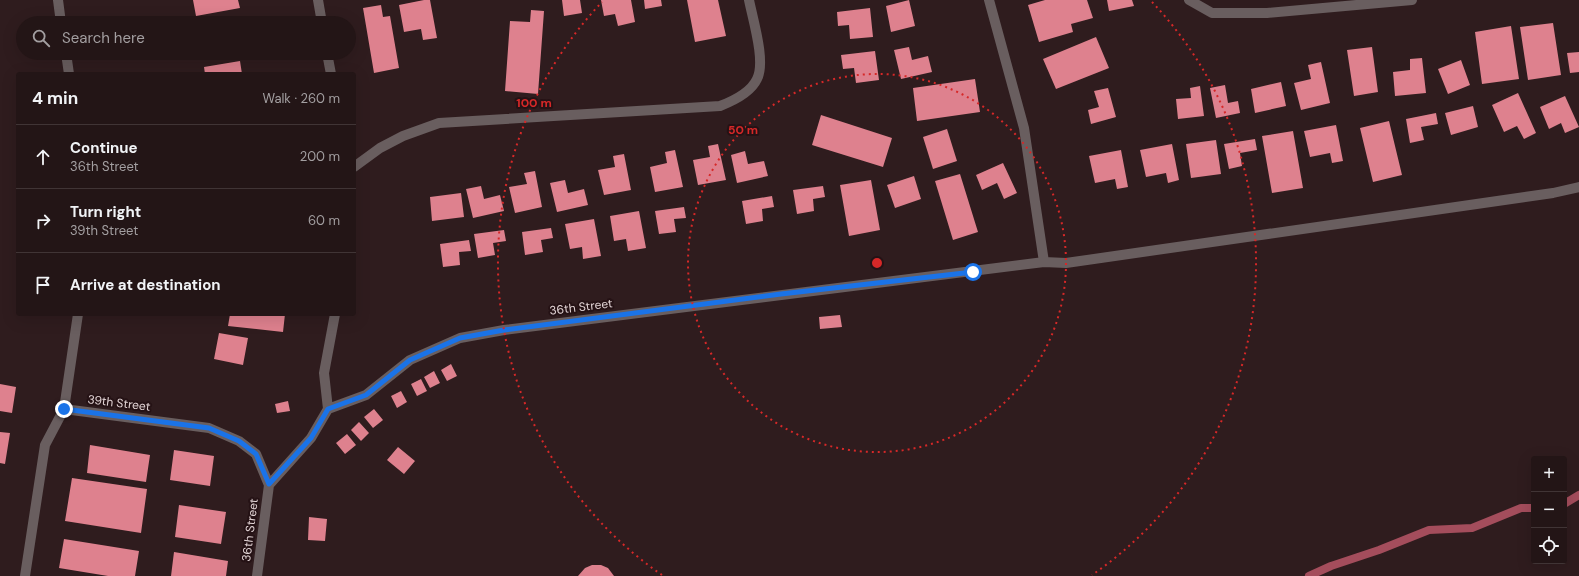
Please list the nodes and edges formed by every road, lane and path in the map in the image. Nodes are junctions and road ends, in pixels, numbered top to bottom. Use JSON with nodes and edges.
{"nodes":[{"id":1,"x":58,"y":0,"type":"edge"},
{"id":2,"x":318,"y":0,"type":"edge"},
{"id":3,"x":750,"y":0,"type":"edge"},
{"id":4,"x":989,"y":0,"type":"edge"},
{"id":5,"x":1189,"y":0,"type":"edge"},
{"id":6,"x":1412,"y":0,"type":"edge"},
{"id":7,"x":60,"y":16,"type":"edge"},
{"id":8,"x":321,"y":16,"type":"edge"},
{"id":9,"x":67,"y":60,"type":"edge"},
{"id":10,"x":328,"y":60,"type":"edge"},
{"id":11,"x":69,"y":72,"type":"edge"},
{"id":12,"x":331,"y":72,"type":"edge"},
{"id":13,"x":356,"y":166,"type":"edge"},
{"id":14,"x":1579,"y":187,"type":"edge"},
{"id":15,"x":1044,"y":262,"type":"junction"},
{"id":16,"x":78,"y":316,"type":"edge"},
{"id":17,"x":335,"y":316,"type":"edge"},
{"id":18,"x":64,"y":409,"type":"junction"},
{"id":19,"x":328,"y":409,"type":"junction"},
{"id":20,"x":269,"y":484,"type":"junction"},
{"id":21,"x":25,"y":576,"type":"edge"},
{"id":22,"x":257,"y":576,"type":"edge"}],
"edges":[{"from":1,"to":7,"type":"street"},
{"from":2,"to":8,"type":"street"},
{"from":3,"to":13,"type":"street"},
{"from":4,"to":15,"type":"street"},
{"from":5,"to":6,"type":"street"},
{"from":9,"to":11,"type":"street"},
{"from":10,"to":12,"type":"street"},
{"from":14,"to":15,"type":"street","name":"36th Street"},
{"from":15,"to":19,"type":"street","name":"36th Street"},
{"from":16,"to":18,"type":"street"},
{"from":17,"to":19,"type":"street"},
{"from":18,"to":20,"type":"street","name":"39th Street"},
{"from":18,"to":21,"type":"street"},
{"from":19,"to":20,"type":"street","name":"36th Street"},
{"from":20,"to":22,"type":"street","name":"36th Street"}]}
